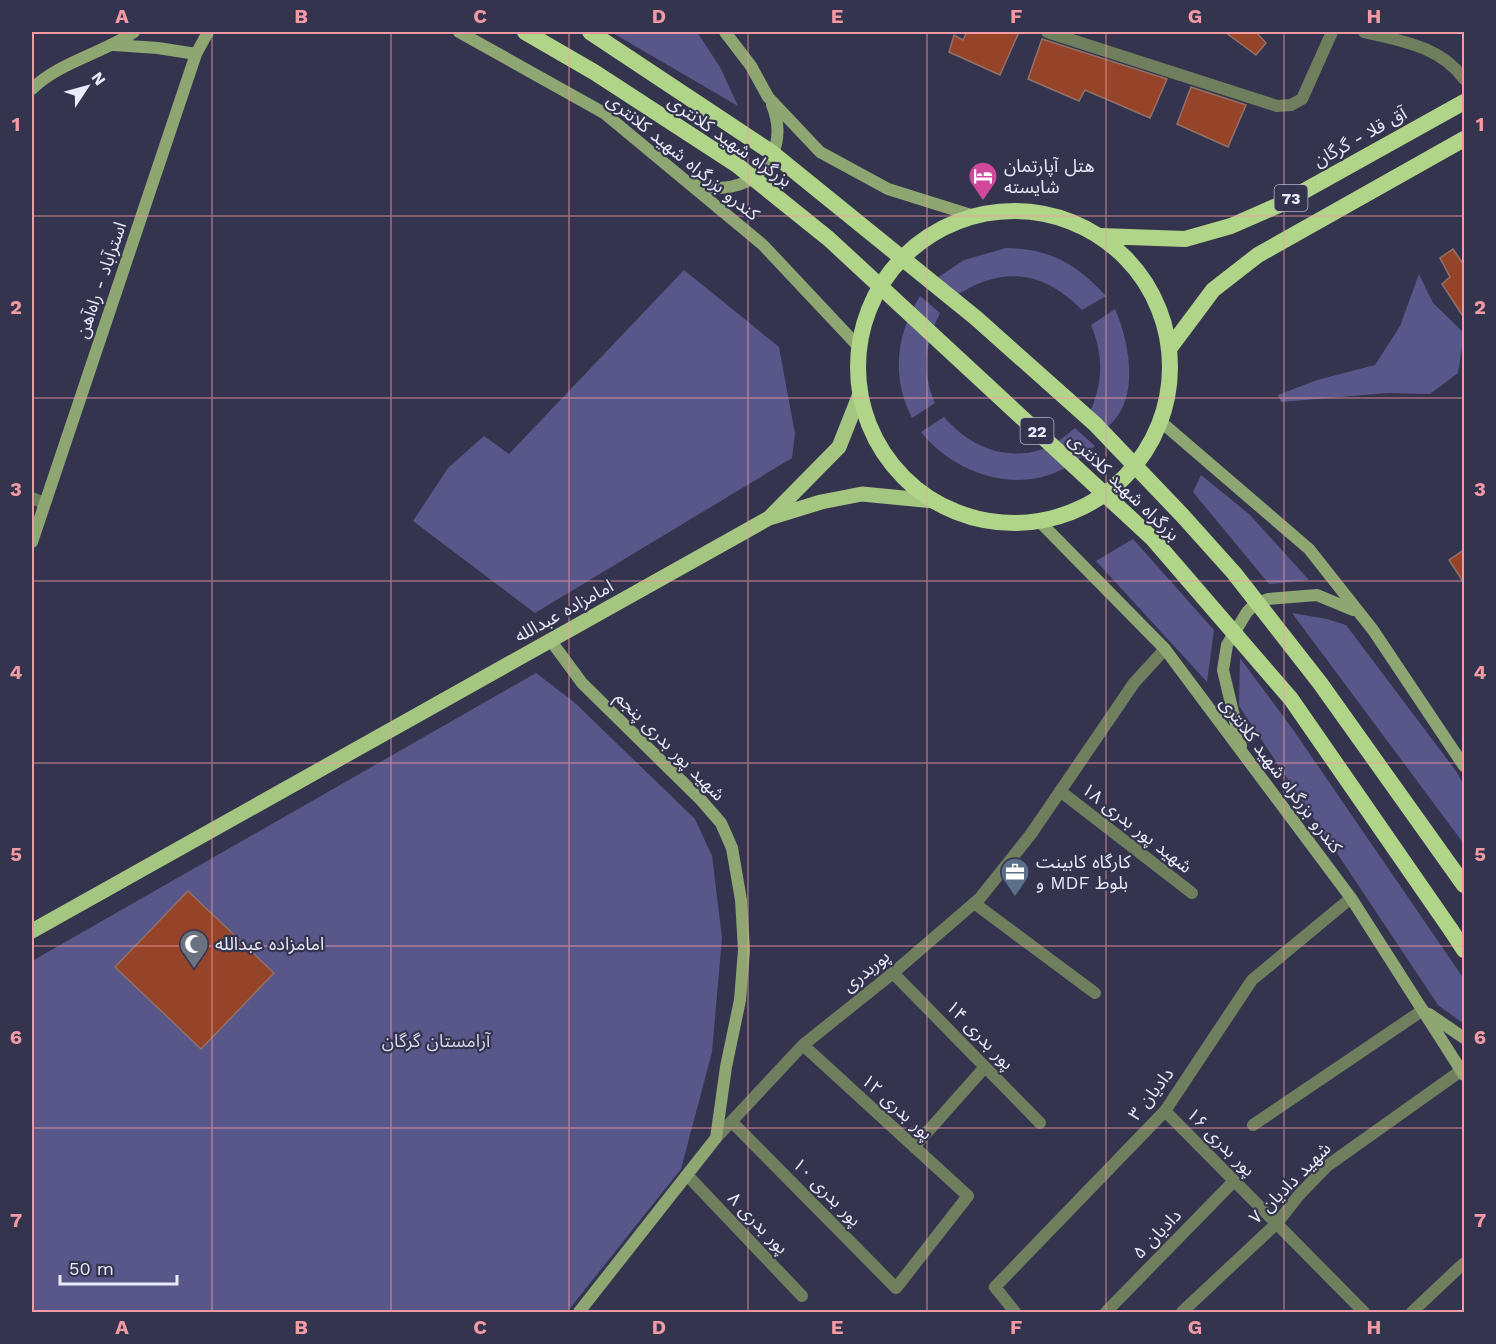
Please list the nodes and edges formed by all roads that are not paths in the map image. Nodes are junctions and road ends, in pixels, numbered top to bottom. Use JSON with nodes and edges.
{"nodes":[{"id":1,"x":134,"y":32,"type":"edge"},
{"id":2,"x":208,"y":32,"type":"edge"},
{"id":3,"x":459,"y":32,"type":"edge"},
{"id":4,"x":525,"y":32,"type":"edge"},
{"id":5,"x":590,"y":32,"type":"edge"},
{"id":6,"x":725,"y":32,"type":"edge"},
{"id":7,"x":1047,"y":32,"type":"edge"},
{"id":8,"x":1332,"y":32,"type":"edge"},
{"id":9,"x":1364,"y":32,"type":"edge"},
{"id":10,"x":114,"y":45,"type":"junction"},
{"id":11,"x":196,"y":54,"type":"junction"},
{"id":12,"x":1464,"y":79,"type":"edge"},
{"id":13,"x":32,"y":89,"type":"edge"},
{"id":14,"x":768,"y":97,"type":"junction"},
{"id":15,"x":1464,"y":102,"type":"edge"},
{"id":16,"x":1464,"y":139,"type":"edge"},
{"id":17,"x":687,"y":180,"type":"junction"},
{"id":18,"x":971,"y":215,"type":"junction"},
{"id":19,"x":1101,"y":236,"type":"junction"},
{"id":20,"x":857,"y":345,"type":"junction"},
{"id":21,"x":1169,"y":349,"type":"junction"},
{"id":22,"x":860,"y":394,"type":"junction"},
{"id":23,"x":1160,"y":421,"type":"junction"},
{"id":24,"x":32,"y":498,"type":"edge"},
{"id":25,"x":934,"y":501,"type":"junction"},
{"id":26,"x":44,"y":502,"type":"junction"},
{"id":27,"x":769,"y":518,"type":"junction"},
{"id":28,"x":1039,"y":521,"type":"junction"},
{"id":29,"x":32,"y":542,"type":"edge"},
{"id":30,"x":1357,"y":611,"type":"junction"},
{"id":31,"x":551,"y":641,"type":"junction"},
{"id":32,"x":1165,"y":649,"type":"junction"},
{"id":33,"x":1243,"y":754,"type":"junction"},
{"id":34,"x":1464,"y":766,"type":"edge"},
{"id":35,"x":1060,"y":791,"type":"junction"},
{"id":36,"x":1464,"y":885,"type":"edge"},
{"id":37,"x":1192,"y":893,"type":"dead end"},
{"id":38,"x":1351,"y":898,"type":"junction"},
{"id":39,"x":974,"y":903,"type":"junction"},
{"id":40,"x":32,"y":931,"type":"edge"},
{"id":41,"x":1464,"y":950,"type":"edge"},
{"id":42,"x":893,"y":973,"type":"junction"},
{"id":43,"x":1095,"y":993,"type":"dead end"},
{"id":44,"x":1423,"y":1010,"type":"junction"},
{"id":45,"x":1464,"y":1038,"type":"edge"},
{"id":46,"x":803,"y":1045,"type":"junction"},
{"id":47,"x":986,"y":1067,"type":"junction"},
{"id":48,"x":1463,"y":1072,"type":"edge"},
{"id":49,"x":1165,"y":1111,"type":"junction"},
{"id":50,"x":732,"y":1122,"type":"junction"},
{"id":51,"x":1040,"y":1123,"type":"dead end"},
{"id":52,"x":1253,"y":1125,"type":"dead end"},
{"id":53,"x":716,"y":1138,"type":"junction"},
{"id":54,"x":914,"y":1147,"type":"junction"},
{"id":55,"x":687,"y":1175,"type":"junction"},
{"id":56,"x":1234,"y":1181,"type":"junction"},
{"id":57,"x":968,"y":1196,"type":"joint"},
{"id":58,"x":1277,"y":1223,"type":"junction"},
{"id":59,"x":1464,"y":1263,"type":"edge"},
{"id":60,"x":802,"y":1296,"type":"dead end"},
{"id":61,"x":1188,"y":1310,"type":"edge"},
{"id":62,"x":579,"y":1312,"type":"edge"},
{"id":63,"x":1014,"y":1312,"type":"edge"},
{"id":64,"x":1106,"y":1312,"type":"edge"},
{"id":65,"x":1364,"y":1312,"type":"edge"},
{"id":66,"x":1412,"y":1312,"type":"edge"}],
"edges":[{"from":1,"to":10,"type":"main road"},
{"from":2,"to":11,"type":"main road","name":"استرآباد - راه‌آهن"},
{"from":3,"to":17,"type":"main road","name":"کندرو بزرگراه شهید کلانتری"},
{"from":4,"to":41,"type":"highway","name":"بزرگراه شهید کلانتری","number":"22","bridge":true},
{"from":5,"to":36,"type":"highway","name":"بزرگراه شهید کلانتری","number":"22","bridge":true},
{"from":6,"to":14,"type":"main road"},
{"from":7,"to":8,"type":"street"},
{"from":9,"to":12,"type":"street"},
{"from":10,"to":11,"type":"main road"},
{"from":10,"to":13,"type":"main road"},
{"from":11,"to":26,"type":"main road","name":"استرآباد - راه‌آهن"},
{"from":14,"to":17,"type":"main road"},
{"from":14,"to":18,"type":"main road"},
{"from":15,"to":19,"type":"highway","name":"آق قلا - گرگان","number":"73"},
{"from":16,"to":21,"type":"highway","number":"73"},
{"from":17,"to":20,"type":"main road","name":"کندرو بزرگراه شهید کلانتری"},
{"from":18,"to":19,"type":"highway"},
{"from":18,"to":20,"type":"highway"},
{"from":19,"to":21,"type":"highway"},
{"from":20,"to":22,"type":"highway"},
{"from":21,"to":23,"type":"highway"},
{"from":22,"to":25,"type":"highway"},
{"from":22,"to":27,"type":"main road","name":"امامزاده عبدالله"},
{"from":23,"to":28,"type":"highway"},
{"from":23,"to":30,"type":"main road"},
{"from":24,"to":26,"type":"street"},
{"from":25,"to":27,"type":"main road","name":"امامزاده عبدالله"},
{"from":25,"to":28,"type":"highway"},
{"from":26,"to":29,"type":"main road","name":"استرآباد - راه‌آهن"},
{"from":27,"to":31,"type":"main road","name":"امامزاده عبدالله"},
{"from":28,"to":32,"type":"main road","name":"کندرو بزرگراه شهید کلانتری"},
{"from":30,"to":33,"type":"main road"},
{"from":30,"to":34,"type":"main road"},
{"from":31,"to":40,"type":"main road","name":"امامزاده عبدالله"},
{"from":31,"to":53,"type":"main road","name":"شهید پور بدری پنجم"},
{"from":32,"to":33,"type":"main road","name":"کندرو بزرگراه شهید کلانتری"},
{"from":32,"to":35,"type":"street","name":"پوربدری"},
{"from":33,"to":38,"type":"main road","name":"کندرو بزرگراه شهید کلانتری"},
{"from":35,"to":37,"type":"street","name":"شهید پور بدری ۱۸"},
{"from":35,"to":39,"type":"street","name":"پوربدری"},
{"from":38,"to":44,"type":"main road","name":"کندرو بزرگراه شهید کلانتری"},
{"from":38,"to":49,"type":"street","name":"دادیان ۳"},
{"from":39,"to":42,"type":"street","name":"پوربدری"},
{"from":39,"to":43,"type":"street"},
{"from":42,"to":46,"type":"street","name":"پوربدری"},
{"from":42,"to":47,"type":"street","name":"پور بدری ۱۴"},
{"from":44,"to":45,"type":"main road"},
{"from":44,"to":48,"type":"main road","name":"کندرو بزرگراه شهید کلانتری"},
{"from":44,"to":52,"type":"street"},
{"from":46,"to":50,"type":"street","name":"پوربدری"},
{"from":46,"to":54,"type":"street","name":"پور بدری ۱۲"},
{"from":47,"to":51,"type":"street","name":"پور بدری ۱۴"},
{"from":47,"to":54,"type":"street"},
{"from":48,"to":58,"type":"street","name":"شهید دادیان ۷"},
{"from":49,"to":56,"type":"street","name":"پور بدری ۱۶"},
{"from":49,"to":63,"type":"street","name":"دادیان ۳"},
{"from":50,"to":53,"type":"street","name":"پوربدری"},
{"from":50,"to":57,"type":"street","name":"پور بدری ۱۰"},
{"from":53,"to":55,"type":"main road","name":"پوربدری"},
{"from":54,"to":57,"type":"street","name":"پور بدری ۱۲"},
{"from":55,"to":60,"type":"street","name":"پور بدری ۸"},
{"from":55,"to":62,"type":"main road","name":"پوربدری"},
{"from":56,"to":58,"type":"street","name":"پور بدری ۱۶"},
{"from":56,"to":64,"type":"street","name":"دادیان ۵"},
{"from":58,"to":61,"type":"street","name":"شهید دادیان ۷"},
{"from":58,"to":65,"type":"street","name":"پور بدری ۱۶"},
{"from":59,"to":66,"type":"street"}]}
